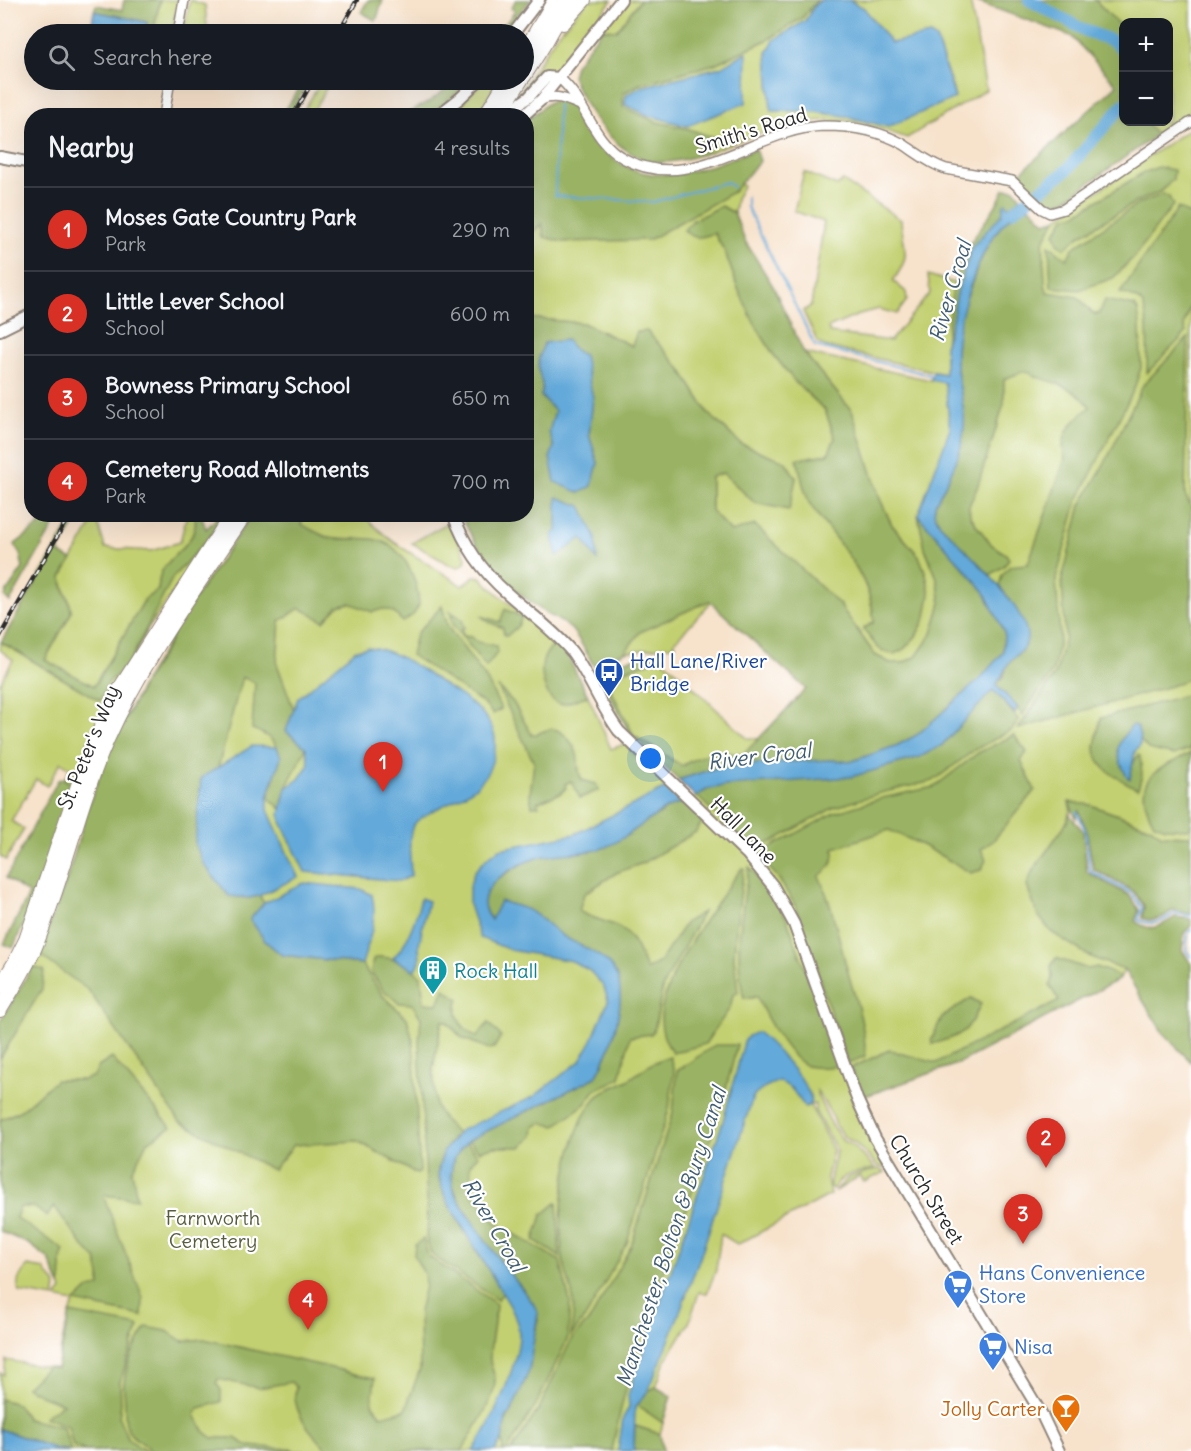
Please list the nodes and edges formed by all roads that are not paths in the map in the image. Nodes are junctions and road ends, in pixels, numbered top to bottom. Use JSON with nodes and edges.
{"nodes":[{"id":1,"x":184,"y":0,"type":"edge"},
{"id":2,"x":539,"y":0,"type":"edge"},
{"id":3,"x":555,"y":0,"type":"edge"},
{"id":4,"x":569,"y":0,"type":"edge"},
{"id":5,"x":584,"y":0,"type":"edge"},
{"id":6,"x":621,"y":0,"type":"edge"},
{"id":7,"x":180,"y":24,"type":"edge"},
{"id":8,"x":521,"y":24,"type":"edge"},
{"id":9,"x":534,"y":35,"type":"edge"},
{"id":10,"x":546,"y":41,"type":"junction"},
{"id":11,"x":534,"y":60,"type":"edge"},
{"id":12,"x":568,"y":66,"type":"junction"},
{"id":13,"x":559,"y":78,"type":"junction"},
{"id":14,"x":570,"y":87,"type":"junction"},
{"id":15,"x":168,"y":90,"type":"edge"},
{"id":16,"x":468,"y":90,"type":"edge"},
{"id":17,"x":503,"y":90,"type":"edge"},
{"id":18,"x":514,"y":90,"type":"edge"},
{"id":19,"x":541,"y":100,"type":"junction"},
{"id":20,"x":580,"y":105,"type":"junction"},
{"id":21,"x":165,"y":108,"type":"edge"},
{"id":22,"x":447,"y":108,"type":"edge"},
{"id":23,"x":496,"y":108,"type":"edge"},
{"id":24,"x":499,"y":108,"type":"edge"},
{"id":25,"x":505,"y":108,"type":"edge"},
{"id":26,"x":532,"y":108,"type":"edge"},
{"id":27,"x":1191,"y":122,"type":"edge"},
{"id":28,"x":0,"y":157,"type":"edge"},
{"id":29,"x":24,"y":162,"type":"edge"},
{"id":30,"x":24,"y":318,"type":"edge"},
{"id":31,"x":0,"y":330,"type":"edge"},
{"id":32,"x":227,"y":522,"type":"edge"},
{"id":33,"x":240,"y":522,"type":"edge"},
{"id":34,"x":457,"y":522,"type":"edge"},
{"id":35,"x":31,"y":942,"type":"junction"},
{"id":36,"x":19,"y":967,"type":"junction"},
{"id":37,"x":0,"y":987,"type":"edge"},
{"id":38,"x":0,"y":1010,"type":"edge"},
{"id":39,"x":857,"y":1099,"type":"joint"},
{"id":40,"x":1059,"y":1451,"type":"edge"}],
"edges":[{"from":1,"to":7,"type":"street"},
{"from":2,"to":8,"type":"main road"},
{"from":3,"to":9,"type":"highway"},
{"from":4,"to":10,"type":"highway"},
{"from":5,"to":10,"type":"highway"},
{"from":6,"to":12,"type":"main road"},
{"from":10,"to":11,"type":"highway"},
{"from":12,"to":13,"type":"main road"},
{"from":12,"to":14,"type":"street","name":"Smith's Road"},
{"from":13,"to":14,"type":"street","name":"Smith's Road"},
{"from":13,"to":19,"type":"main road"},
{"from":13,"to":25,"type":"main road"},
{"from":14,"to":20,"type":"street","name":"Smith's Road"},
{"from":15,"to":21,"type":"street"},
{"from":16,"to":22,"type":"main road"},
{"from":17,"to":23,"type":"highway"},
{"from":18,"to":24,"type":"highway"},
{"from":19,"to":20,"type":"street"},
{"from":19,"to":26,"type":"main road"},
{"from":20,"to":27,"type":"street","name":"Smith's Road"},
{"from":28,"to":29,"type":"main road"},
{"from":30,"to":31,"type":"main road"},
{"from":32,"to":35,"type":"highway","name":"St. Peter's Way"},
{"from":33,"to":35,"type":"highway","name":"St. Peter's Way"},
{"from":34,"to":39,"type":"main road","name":"Hall Lane"},
{"from":35,"to":36,"type":"highway","name":"St. Peter's Way"},
{"from":36,"to":37,"type":"highway","name":"St. Peter's Way"},
{"from":36,"to":38,"type":"highway","name":"St. Peter's Way"},
{"from":39,"to":40,"type":"main road","name":"Church Street"}]}
